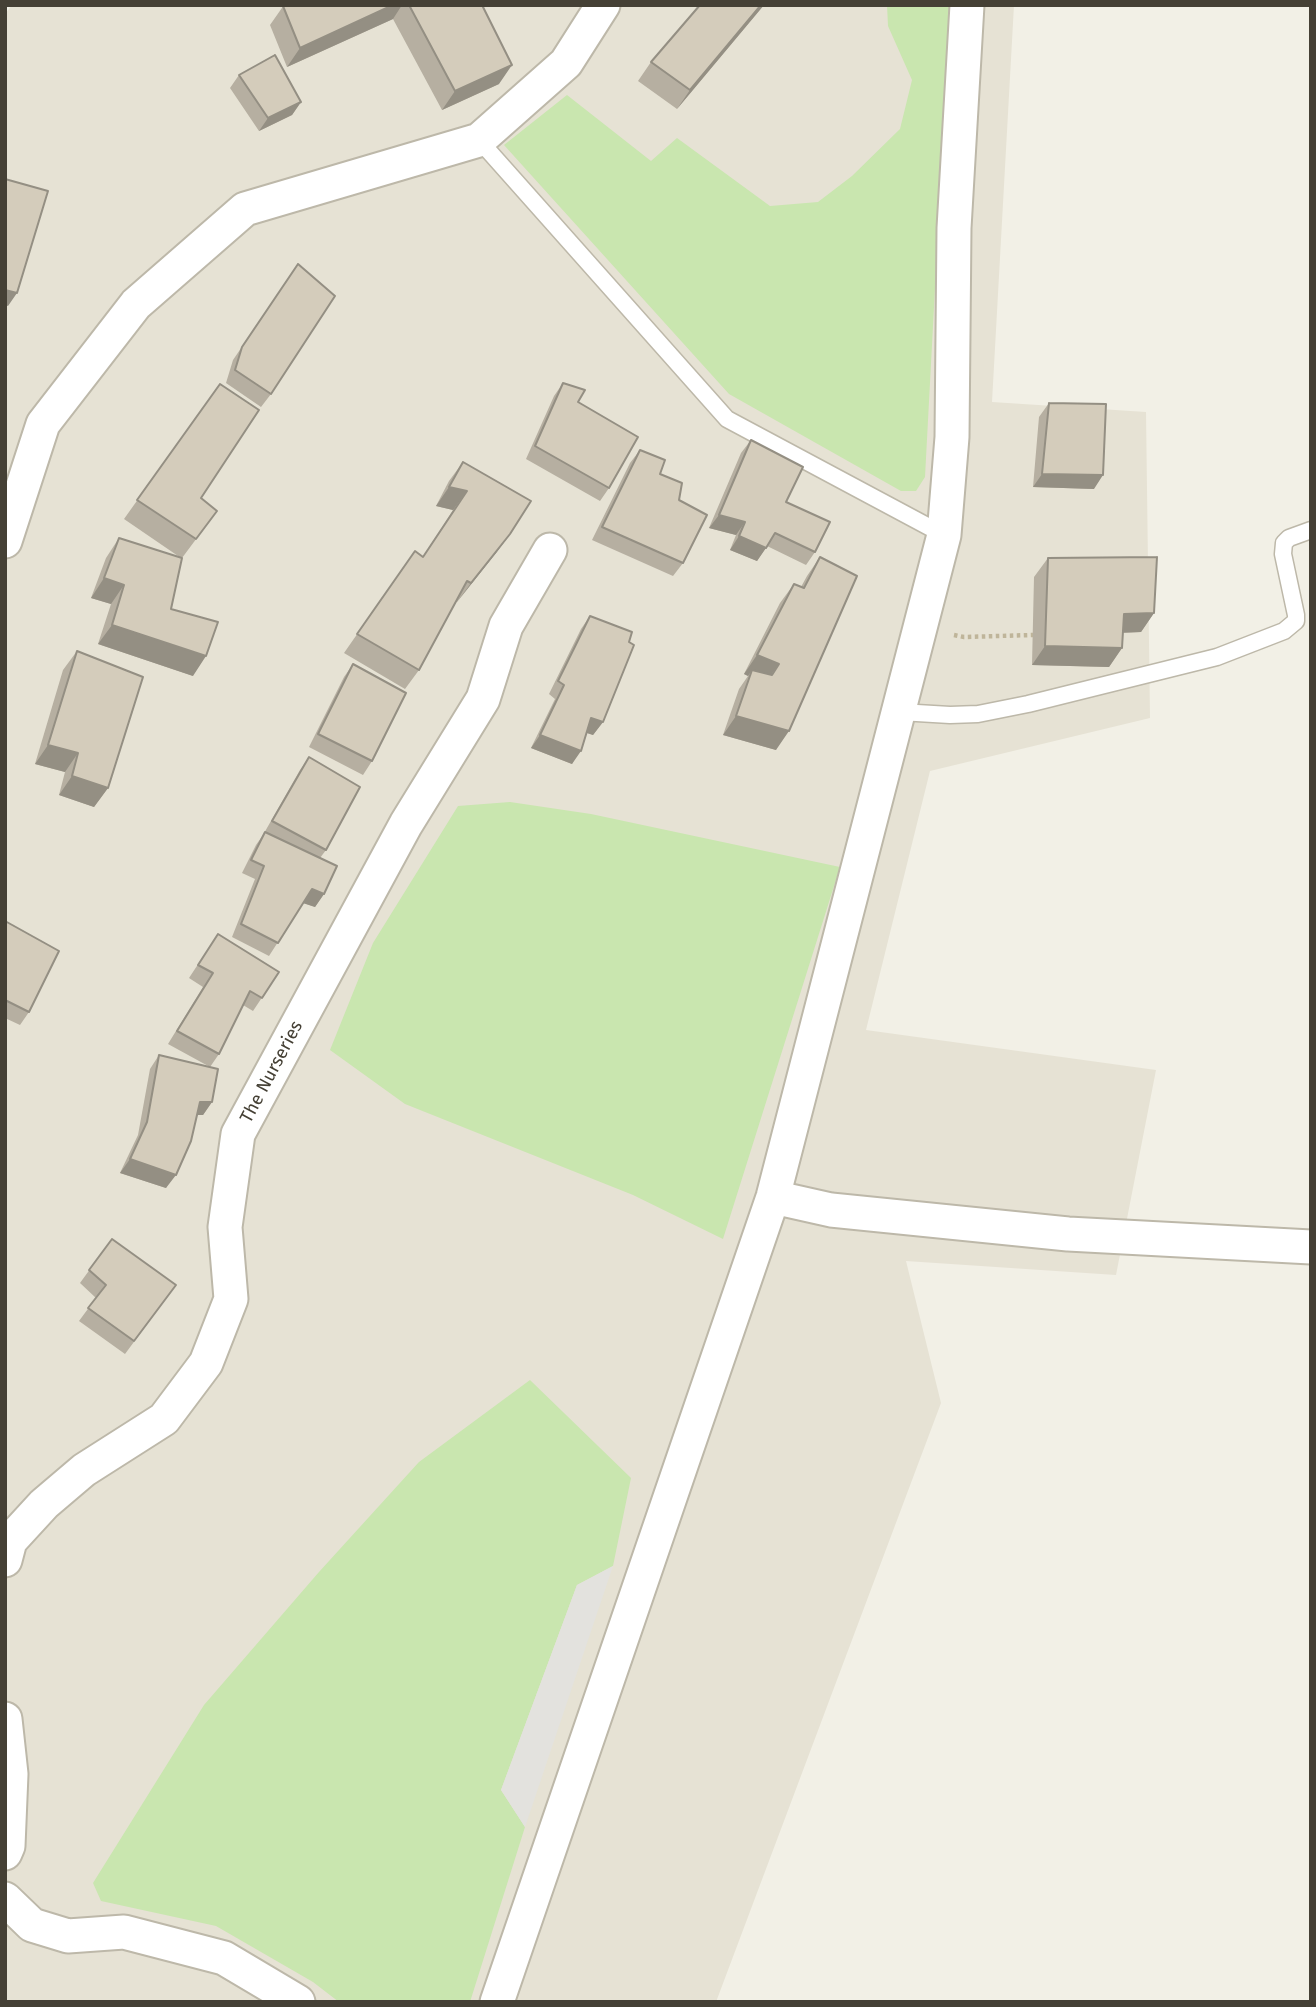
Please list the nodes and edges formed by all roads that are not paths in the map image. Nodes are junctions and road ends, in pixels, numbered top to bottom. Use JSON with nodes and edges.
{"nodes":[{"id":1,"x":603,"y":5,"type":"edge"},
{"id":2,"x":967,"y":5,"type":"edge"},
{"id":3,"x":479,"y":140,"type":"junction"},
{"id":4,"x":1311,"y":530,"type":"edge"},
{"id":5,"x":944,"y":534,"type":"junction"},
{"id":6,"x":5,"y":541,"type":"edge"},
{"id":7,"x":551,"y":550,"type":"dead end"},
{"id":8,"x":900,"y":712,"type":"junction"},
{"id":9,"x":773,"y":1198,"type":"junction"},
{"id":10,"x":1311,"y":1247,"type":"edge"},
{"id":11,"x":5,"y":1560,"type":"edge"},
{"id":12,"x":5,"y":1719,"type":"edge"},
{"id":13,"x":5,"y":1853,"type":"edge"},
{"id":14,"x":9,"y":1910,"type":"edge"},
{"id":15,"x":298,"y":2002,"type":"edge"},
{"id":16,"x":497,"y":2002,"type":"edge"}],
"edges":[{"from":1,"to":3,"type":"street"},
{"from":2,"to":5,"type":"street"},
{"from":3,"to":5,"type":"lane"},
{"from":3,"to":6,"type":"street"},
{"from":4,"to":8,"type":"lane"},
{"from":5,"to":8,"type":"street"},
{"from":7,"to":11,"type":"street","name":"The Nurseries"},
{"from":8,"to":9,"type":"street"},
{"from":9,"to":10,"type":"street"},
{"from":9,"to":16,"type":"street"},
{"from":12,"to":13,"type":"street"},
{"from":14,"to":15,"type":"street"}]}
